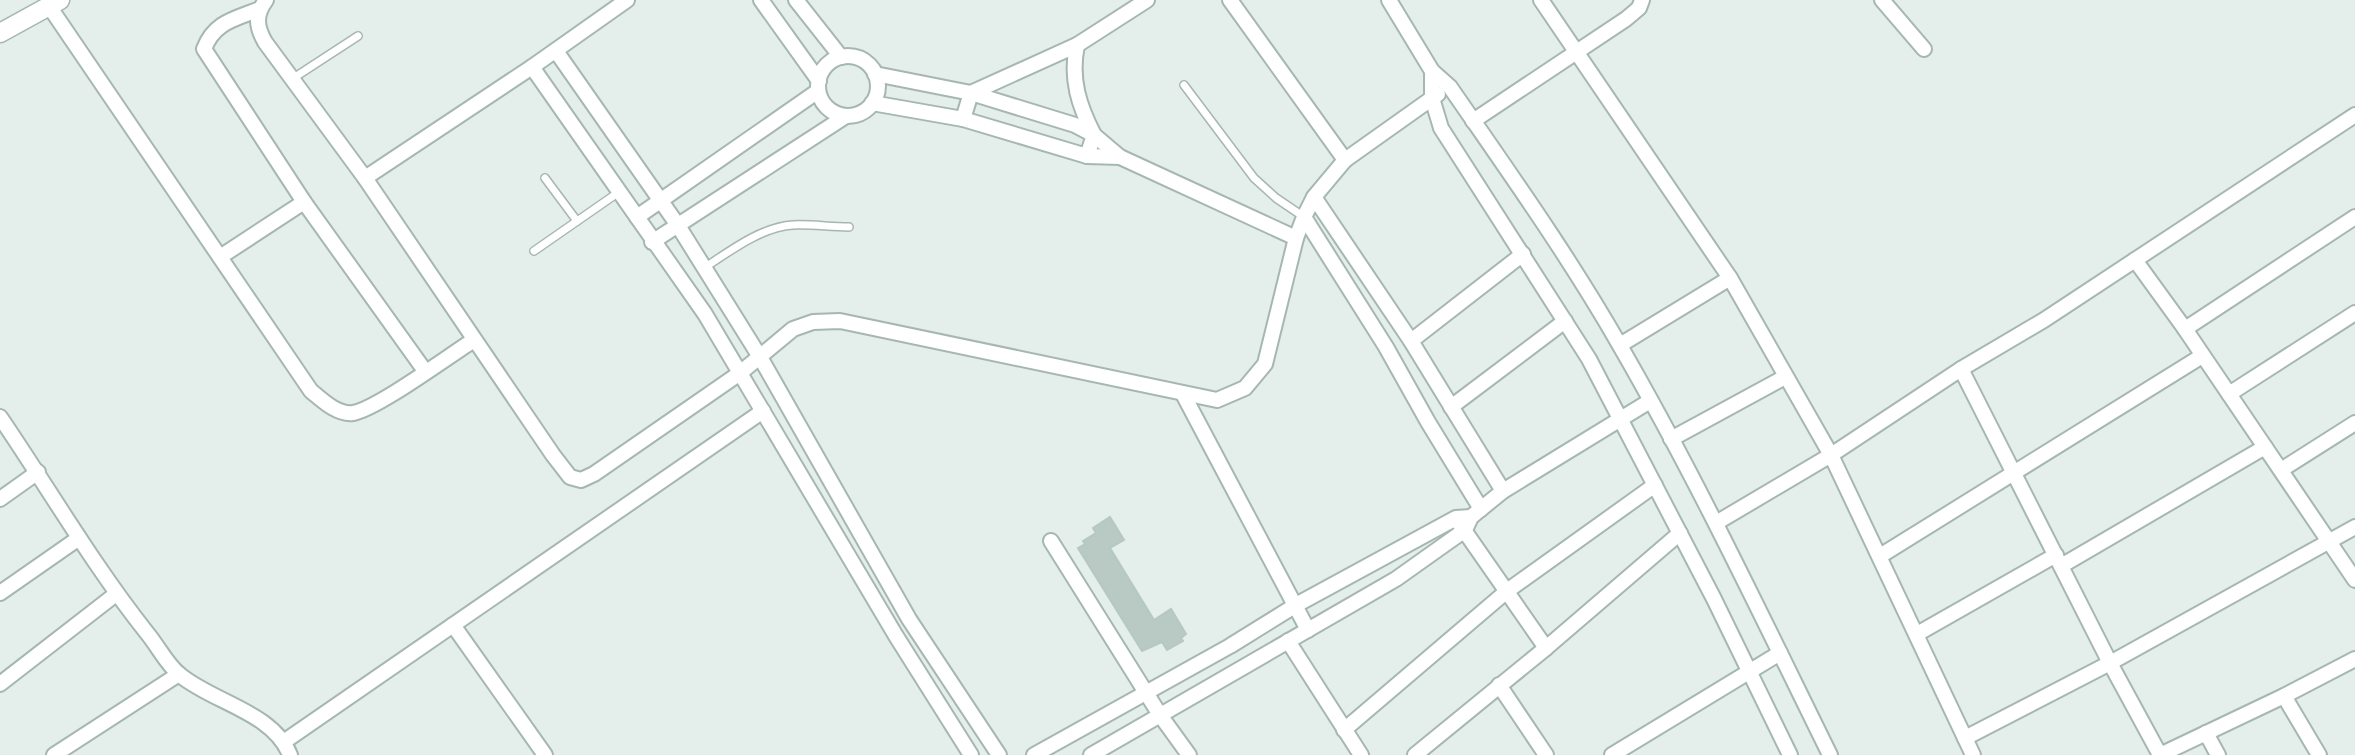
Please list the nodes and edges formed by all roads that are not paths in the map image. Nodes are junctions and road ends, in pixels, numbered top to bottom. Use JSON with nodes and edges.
{"nodes":[{"id":1,"x":627,"y":0,"type":"edge"},
{"id":2,"x":761,"y":0,"type":"edge"},
{"id":3,"x":796,"y":0,"type":"edge"},
{"id":4,"x":1147,"y":0,"type":"edge"},
{"id":5,"x":1230,"y":0,"type":"edge"},
{"id":6,"x":1389,"y":0,"type":"edge"},
{"id":7,"x":1541,"y":0,"type":"edge"},
{"id":8,"x":1642,"y":0,"type":"edge"},
{"id":9,"x":1882,"y":0,"type":"edge"},
{"id":10,"x":55,"y":3,"type":"edge"},
{"id":11,"x":263,"y":5,"type":"edge"},
{"id":12,"x":0,"y":33,"type":"edge"},
{"id":13,"x":358,"y":36,"type":"dead end"},
{"id":14,"x":1077,"y":45,"type":"junction"},
{"id":15,"x":1924,"y":49,"type":"dead end"},
{"id":16,"x":556,"y":51,"type":"junction"},
{"id":17,"x":1576,"y":53,"type":"junction"},
{"id":18,"x":841,"y":57,"type":"junction"},
{"id":19,"x":532,"y":67,"type":"junction"},
{"id":20,"x":1432,"y":71,"type":"junction"},
{"id":21,"x":875,"y":74,"type":"junction"},
{"id":22,"x":292,"y":79,"type":"junction"},
{"id":23,"x":1184,"y":85,"type":"dead end"},
{"id":24,"x":818,"y":86,"type":"junction"},
{"id":25,"x":1450,"y":87,"type":"junction"},
{"id":26,"x":971,"y":93,"type":"junction"},
{"id":27,"x":1432,"y":98,"type":"junction"},
{"id":28,"x":872,"y":103,"type":"junction"},
{"id":29,"x":2355,"y":115,"type":"edge"},
{"id":30,"x":846,"y":116,"type":"junction"},
{"id":31,"x":964,"y":119,"type":"junction"},
{"id":32,"x":1473,"y":121,"type":"junction"},
{"id":33,"x":1094,"y":135,"type":"junction"},
{"id":34,"x":1087,"y":156,"type":"junction"},
{"id":35,"x":1120,"y":157,"type":"junction"},
{"id":36,"x":1345,"y":160,"type":"junction"},
{"id":37,"x":365,"y":178,"type":"junction"},
{"id":38,"x":545,"y":178,"type":"dead end"},
{"id":39,"x":619,"y":192,"type":"junction"},
{"id":40,"x":1314,"y":197,"type":"junction"},
{"id":41,"x":660,"y":200,"type":"junction"},
{"id":42,"x":304,"y":202,"type":"junction"},
{"id":43,"x":1304,"y":217,"type":"junction"},
{"id":44,"x":2355,"y":217,"type":"edge"},
{"id":45,"x":636,"y":218,"type":"junction"},
{"id":46,"x":577,"y":221,"type":"junction"},
{"id":47,"x":677,"y":224,"type":"junction"},
{"id":48,"x":849,"y":227,"type":"dead end"},
{"id":49,"x":1296,"y":238,"type":"junction"},
{"id":50,"x":652,"y":242,"type":"junction"},
{"id":51,"x":534,"y":251,"type":"dead end"},
{"id":52,"x":1522,"y":254,"type":"junction"},
{"id":53,"x":220,"y":257,"type":"junction"},
{"id":54,"x":2135,"y":261,"type":"junction"},
{"id":55,"x":704,"y":268,"type":"junction"},
{"id":56,"x":1730,"y":278,"type":"junction"},
{"id":57,"x":2355,"y":313,"type":"edge"},
{"id":58,"x":1566,"y":321,"type":"junction"},
{"id":59,"x":2185,"y":329,"type":"junction"},
{"id":60,"x":474,"y":340,"type":"junction"},
{"id":61,"x":1411,"y":341,"type":"junction"},
{"id":62,"x":1620,"y":345,"type":"junction"},
{"id":63,"x":760,"y":356,"type":"junction"},
{"id":64,"x":2202,"y":356,"type":"junction"},
{"id":65,"x":1961,"y":369,"type":"junction"},
{"id":66,"x":425,"y":372,"type":"junction"},
{"id":67,"x":740,"y":373,"type":"junction"},
{"id":68,"x":1785,"y":377,"type":"junction"},
{"id":69,"x":1183,"y":394,"type":"junction"},
{"id":70,"x":2229,"y":394,"type":"junction"},
{"id":71,"x":1650,"y":401,"type":"junction"},
{"id":72,"x":1451,"y":407,"type":"junction"},
{"id":73,"x":763,"y":411,"type":"junction"},
{"id":74,"x":0,"y":417,"type":"edge"},
{"id":75,"x":1622,"y":419,"type":"junction"},
{"id":76,"x":2355,"y":423,"type":"edge"},
{"id":77,"x":1671,"y":439,"type":"junction"},
{"id":78,"x":2265,"y":447,"type":"junction"},
{"id":79,"x":1831,"y":455,"type":"junction"},
{"id":80,"x":2281,"y":470,"type":"junction"},
{"id":81,"x":38,"y":472,"type":"junction"},
{"id":82,"x":2014,"y":473,"type":"junction"},
{"id":83,"x":1655,"y":485,"type":"junction"},
{"id":84,"x":1503,"y":491,"type":"junction"},
{"id":85,"x":0,"y":499,"type":"edge"},
{"id":86,"x":1468,"y":518,"type":"junction"},
{"id":87,"x":1716,"y":523,"type":"junction"},
{"id":88,"x":2355,"y":527,"type":"edge"},
{"id":89,"x":1680,"y":533,"type":"junction"},
{"id":90,"x":79,"y":538,"type":"junction"},
{"id":91,"x":1051,"y":541,"type":"dead end"},
{"id":92,"x":2330,"y":542,"type":"junction"},
{"id":93,"x":1880,"y":556,"type":"junction"},
{"id":94,"x":2059,"y":561,"type":"junction"},
{"id":95,"x":2355,"y":580,"type":"edge"},
{"id":96,"x":1507,"y":591,"type":"junction"},
{"id":97,"x":0,"y":593,"type":"edge"},
{"id":98,"x":116,"y":594,"type":"junction"},
{"id":99,"x":1296,"y":605,"type":"junction"},
{"id":100,"x":453,"y":625,"type":"junction"},
{"id":101,"x":1308,"y":630,"type":"junction"},
{"id":102,"x":1917,"y":634,"type":"junction"},
{"id":103,"x":1288,"y":642,"type":"junction"},
{"id":104,"x":1546,"y":648,"type":"junction"},
{"id":105,"x":1780,"y":653,"type":"junction"},
{"id":106,"x":2355,"y":660,"type":"edge"},
{"id":107,"x":2110,"y":663,"type":"junction"},
{"id":108,"x":1749,"y":672,"type":"junction"},
{"id":109,"x":179,"y":674,"type":"junction"},
{"id":110,"x":2,"y":679,"type":"edge"},
{"id":111,"x":1499,"y":685,"type":"junction"},
{"id":112,"x":1145,"y":692,"type":"junction"},
{"id":113,"x":2284,"y":696,"type":"junction"},
{"id":114,"x":1160,"y":715,"type":"junction"},
{"id":115,"x":1344,"y":730,"type":"junction"},
{"id":116,"x":2206,"y":733,"type":"junction"},
{"id":117,"x":1965,"y":738,"type":"junction"},
{"id":118,"x":287,"y":748,"type":"edge"},
{"id":119,"x":1633,"y":749,"type":"edge"},
{"id":120,"x":54,"y":755,"type":"edge"},
{"id":121,"x":545,"y":755,"type":"edge"},
{"id":122,"x":971,"y":755,"type":"edge"},
{"id":123,"x":999,"y":755,"type":"edge"},
{"id":124,"x":1034,"y":755,"type":"edge"},
{"id":125,"x":1091,"y":755,"type":"edge"},
{"id":126,"x":1189,"y":755,"type":"edge"},
{"id":127,"x":1362,"y":755,"type":"edge"},
{"id":128,"x":1415,"y":755,"type":"edge"},
{"id":129,"x":1545,"y":755,"type":"edge"},
{"id":130,"x":1612,"y":755,"type":"edge"},
{"id":131,"x":1790,"y":755,"type":"edge"},
{"id":132,"x":1830,"y":755,"type":"edge"},
{"id":133,"x":1973,"y":755,"type":"edge"},
{"id":134,"x":2160,"y":755,"type":"edge"},
{"id":135,"x":2218,"y":755,"type":"edge"},
{"id":136,"x":2319,"y":755,"type":"edge"}],
"edges":[{"from":1,"to":16,"type":"street"},
{"from":2,"to":24,"type":"street"},
{"from":3,"to":18,"type":"street"},
{"from":4,"to":14,"type":"street"},
{"from":5,"to":36,"type":"street"},
{"from":6,"to":20,"type":"street"},
{"from":7,"to":17,"type":"street"},
{"from":8,"to":17,"type":"street"},
{"from":9,"to":15,"type":"street"},
{"from":10,"to":12,"type":"street"},
{"from":10,"to":53,"type":"street"},
{"from":11,"to":22,"type":"street"},
{"from":11,"to":42,"type":"street"},
{"from":13,"to":22,"type":"lane"},
{"from":14,"to":26,"type":"street"},
{"from":14,"to":33,"type":"street"},
{"from":16,"to":19,"type":"street"},
{"from":16,"to":41,"type":"street"},
{"from":17,"to":32,"type":"street"},
{"from":17,"to":56,"type":"street"},
{"from":18,"to":21,"type":"street"},
{"from":18,"to":24,"type":"street"},
{"from":19,"to":37,"type":"street"},
{"from":19,"to":39,"type":"street"},
{"from":20,"to":25,"type":"street"},
{"from":20,"to":27,"type":"street"},
{"from":21,"to":26,"type":"street"},
{"from":21,"to":28,"type":"street"},
{"from":22,"to":37,"type":"street"},
{"from":23,"to":43,"type":"lane"},
{"from":24,"to":30,"type":"street"},
{"from":24,"to":41,"type":"street"},
{"from":25,"to":27,"type":"street"},
{"from":25,"to":32,"type":"street"},
{"from":26,"to":31,"type":"street"},
{"from":26,"to":33,"type":"street"},
{"from":27,"to":36,"type":"street"},
{"from":27,"to":52,"type":"street"},
{"from":28,"to":30,"type":"street"},
{"from":28,"to":31,"type":"street"},
{"from":29,"to":54,"type":"street"},
{"from":30,"to":47,"type":"street"},
{"from":31,"to":34,"type":"street"},
{"from":32,"to":62,"type":"street"},
{"from":33,"to":34,"type":"street"},
{"from":33,"to":35,"type":"street"},
{"from":34,"to":35,"type":"street"},
{"from":35,"to":49,"type":"street"},
{"from":36,"to":40,"type":"street"},
{"from":37,"to":60,"type":"street"},
{"from":38,"to":46,"type":"lane"},
{"from":39,"to":45,"type":"street"},
{"from":39,"to":46,"type":"lane"},
{"from":40,"to":43,"type":"street"},
{"from":40,"to":61,"type":"street"},
{"from":41,"to":45,"type":"street"},
{"from":41,"to":47,"type":"street"},
{"from":42,"to":53,"type":"street"},
{"from":42,"to":66,"type":"street"},
{"from":43,"to":49,"type":"street"},
{"from":43,"to":86,"type":"street"},
{"from":44,"to":59,"type":"street"},
{"from":45,"to":50,"type":"street"},
{"from":46,"to":51,"type":"lane"},
{"from":47,"to":50,"type":"street"},
{"from":47,"to":55,"type":"street"},
{"from":48,"to":55,"type":"lane"},
{"from":49,"to":69,"type":"street"},
{"from":50,"to":67,"type":"street"},
{"from":52,"to":58,"type":"street"},
{"from":52,"to":61,"type":"street"},
{"from":53,"to":66,"type":"street"},
{"from":54,"to":59,"type":"street"},
{"from":54,"to":65,"type":"street"},
{"from":55,"to":63,"type":"street"},
{"from":56,"to":62,"type":"street"},
{"from":56,"to":68,"type":"street"},
{"from":57,"to":70,"type":"street"},
{"from":58,"to":72,"type":"street"},
{"from":58,"to":75,"type":"street"},
{"from":59,"to":64,"type":"street"},
{"from":60,"to":66,"type":"street"},
{"from":60,"to":67,"type":"street"},
{"from":61,"to":72,"type":"street"},
{"from":62,"to":71,"type":"street"},
{"from":63,"to":67,"type":"street"},
{"from":63,"to":69,"type":"street"},
{"from":63,"to":123,"type":"street"},
{"from":64,"to":70,"type":"street"},
{"from":64,"to":82,"type":"street"},
{"from":65,"to":79,"type":"street"},
{"from":65,"to":82,"type":"street"},
{"from":67,"to":73,"type":"street"},
{"from":68,"to":77,"type":"street"},
{"from":68,"to":79,"type":"street"},
{"from":69,"to":99,"type":"street"},
{"from":70,"to":78,"type":"street"},
{"from":71,"to":75,"type":"street"},
{"from":71,"to":77,"type":"street"},
{"from":72,"to":84,"type":"street"},
{"from":73,"to":100,"type":"street"},
{"from":73,"to":122,"type":"street"},
{"from":74,"to":81,"type":"street"},
{"from":75,"to":83,"type":"street"},
{"from":75,"to":84,"type":"street"},
{"from":76,"to":80,"type":"street"},
{"from":77,"to":87,"type":"street"},
{"from":78,"to":80,"type":"street"},
{"from":78,"to":94,"type":"street"},
{"from":79,"to":87,"type":"street"},
{"from":79,"to":93,"type":"street"},
{"from":80,"to":92,"type":"street"},
{"from":81,"to":85,"type":"street"},
{"from":81,"to":90,"type":"street"},
{"from":82,"to":93,"type":"street"},
{"from":82,"to":94,"type":"street"},
{"from":83,"to":89,"type":"street"},
{"from":83,"to":96,"type":"street"},
{"from":84,"to":86,"type":"street"},
{"from":86,"to":96,"type":"street"},
{"from":86,"to":99,"type":"street"},
{"from":86,"to":101,"type":"street"},
{"from":87,"to":105,"type":"street"},
{"from":88,"to":92,"type":"street"},
{"from":89,"to":104,"type":"street"},
{"from":89,"to":108,"type":"street"},
{"from":90,"to":97,"type":"street"},
{"from":90,"to":98,"type":"street"},
{"from":91,"to":112,"type":"street"},
{"from":92,"to":95,"type":"street"},
{"from":92,"to":107,"type":"street"},
{"from":93,"to":102,"type":"street"},
{"from":94,"to":102,"type":"street"},
{"from":94,"to":107,"type":"street"},
{"from":96,"to":104,"type":"street"},
{"from":96,"to":115,"type":"street"},
{"from":98,"to":109,"type":"street"},
{"from":98,"to":110,"type":"street"},
{"from":99,"to":101,"type":"street"},
{"from":99,"to":112,"type":"street"},
{"from":100,"to":118,"type":"street"},
{"from":100,"to":121,"type":"street"},
{"from":101,"to":103,"type":"street"},
{"from":102,"to":117,"type":"street"},
{"from":103,"to":114,"type":"street"},
{"from":103,"to":115,"type":"street"},
{"from":104,"to":111,"type":"street"},
{"from":105,"to":108,"type":"street"},
{"from":105,"to":132,"type":"street"},
{"from":106,"to":113,"type":"street"},
{"from":107,"to":117,"type":"street"},
{"from":107,"to":134,"type":"street"},
{"from":108,"to":119,"type":"street"},
{"from":108,"to":131,"type":"street"},
{"from":109,"to":118,"type":"street"},
{"from":109,"to":120,"type":"street"},
{"from":111,"to":128,"type":"street"},
{"from":111,"to":129,"type":"street"},
{"from":112,"to":114,"type":"street"},
{"from":112,"to":124,"type":"street"},
{"from":113,"to":116,"type":"street"},
{"from":113,"to":136,"type":"street"},
{"from":114,"to":125,"type":"street"},
{"from":114,"to":126,"type":"street"},
{"from":115,"to":127,"type":"street"},
{"from":116,"to":134,"type":"street"},
{"from":116,"to":135,"type":"street"},
{"from":117,"to":133,"type":"street"},
{"from":119,"to":130,"type":"street"}]}
